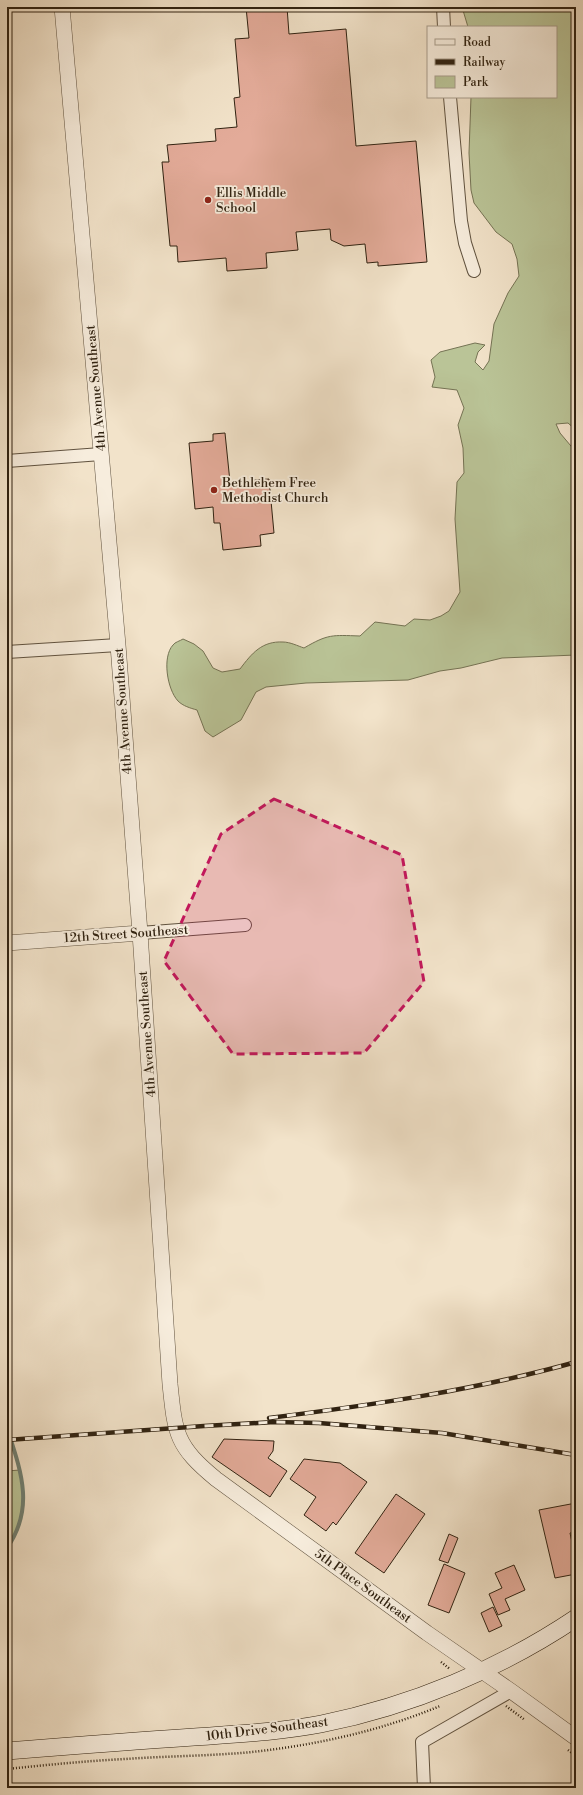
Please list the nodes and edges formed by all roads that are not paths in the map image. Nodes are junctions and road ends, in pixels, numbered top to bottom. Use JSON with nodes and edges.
{"nodes":[{"id":1,"x":62,"y":7,"type":"edge"},
{"id":2,"x":443,"y":7,"type":"edge"},
{"id":3,"x":444,"y":26,"type":"edge"},
{"id":4,"x":450,"y":98,"type":"edge"},
{"id":5,"x":474,"y":271,"type":"dead end"},
{"id":6,"x":101,"y":454,"type":"junction"},
{"id":7,"x":7,"y":460,"type":"edge"},
{"id":8,"x":118,"y":645,"type":"junction"},
{"id":9,"x":7,"y":652,"type":"edge"},
{"id":10,"x":246,"y":925,"type":"dead end"},
{"id":11,"x":140,"y":933,"type":"junction"},
{"id":12,"x":7,"y":943,"type":"edge"},
{"id":13,"x":173,"y":1415,"type":"joint"},
{"id":14,"x":576,"y":1618,"type":"edge"},
{"id":15,"x":482,"y":1671,"type":"junction"},
{"id":16,"x":511,"y":1691,"type":"junction"},
{"id":17,"x":576,"y":1738,"type":"edge"},
{"id":18,"x":7,"y":1751,"type":"edge"},
{"id":19,"x":424,"y":1788,"type":"edge"}],
"edges":[{"from":1,"to":6,"type":"street","name":"4th Avenue Southeast"},
{"from":2,"to":3,"type":"street"},
{"from":4,"to":5,"type":"street"},
{"from":6,"to":7,"type":"street"},
{"from":6,"to":8,"type":"street","name":"4th Avenue Southeast"},
{"from":8,"to":9,"type":"street"},
{"from":8,"to":11,"type":"street","name":"4th Avenue Southeast"},
{"from":10,"to":11,"type":"street","name":"12th Street Southeast"},
{"from":11,"to":12,"type":"street","name":"12th Street Southeast"},
{"from":11,"to":13,"type":"street","name":"4th Avenue Southeast"},
{"from":13,"to":15,"type":"street","name":"5th Place Southeast"},
{"from":14,"to":15,"type":"main road","name":"10th Drive Southeast"},
{"from":15,"to":16,"type":"street","name":"5th Place Southeast"},
{"from":15,"to":18,"type":"main road","name":"10th Drive Southeast"},
{"from":16,"to":17,"type":"street","name":"5th Place Southeast"},
{"from":16,"to":19,"type":"street"}]}
